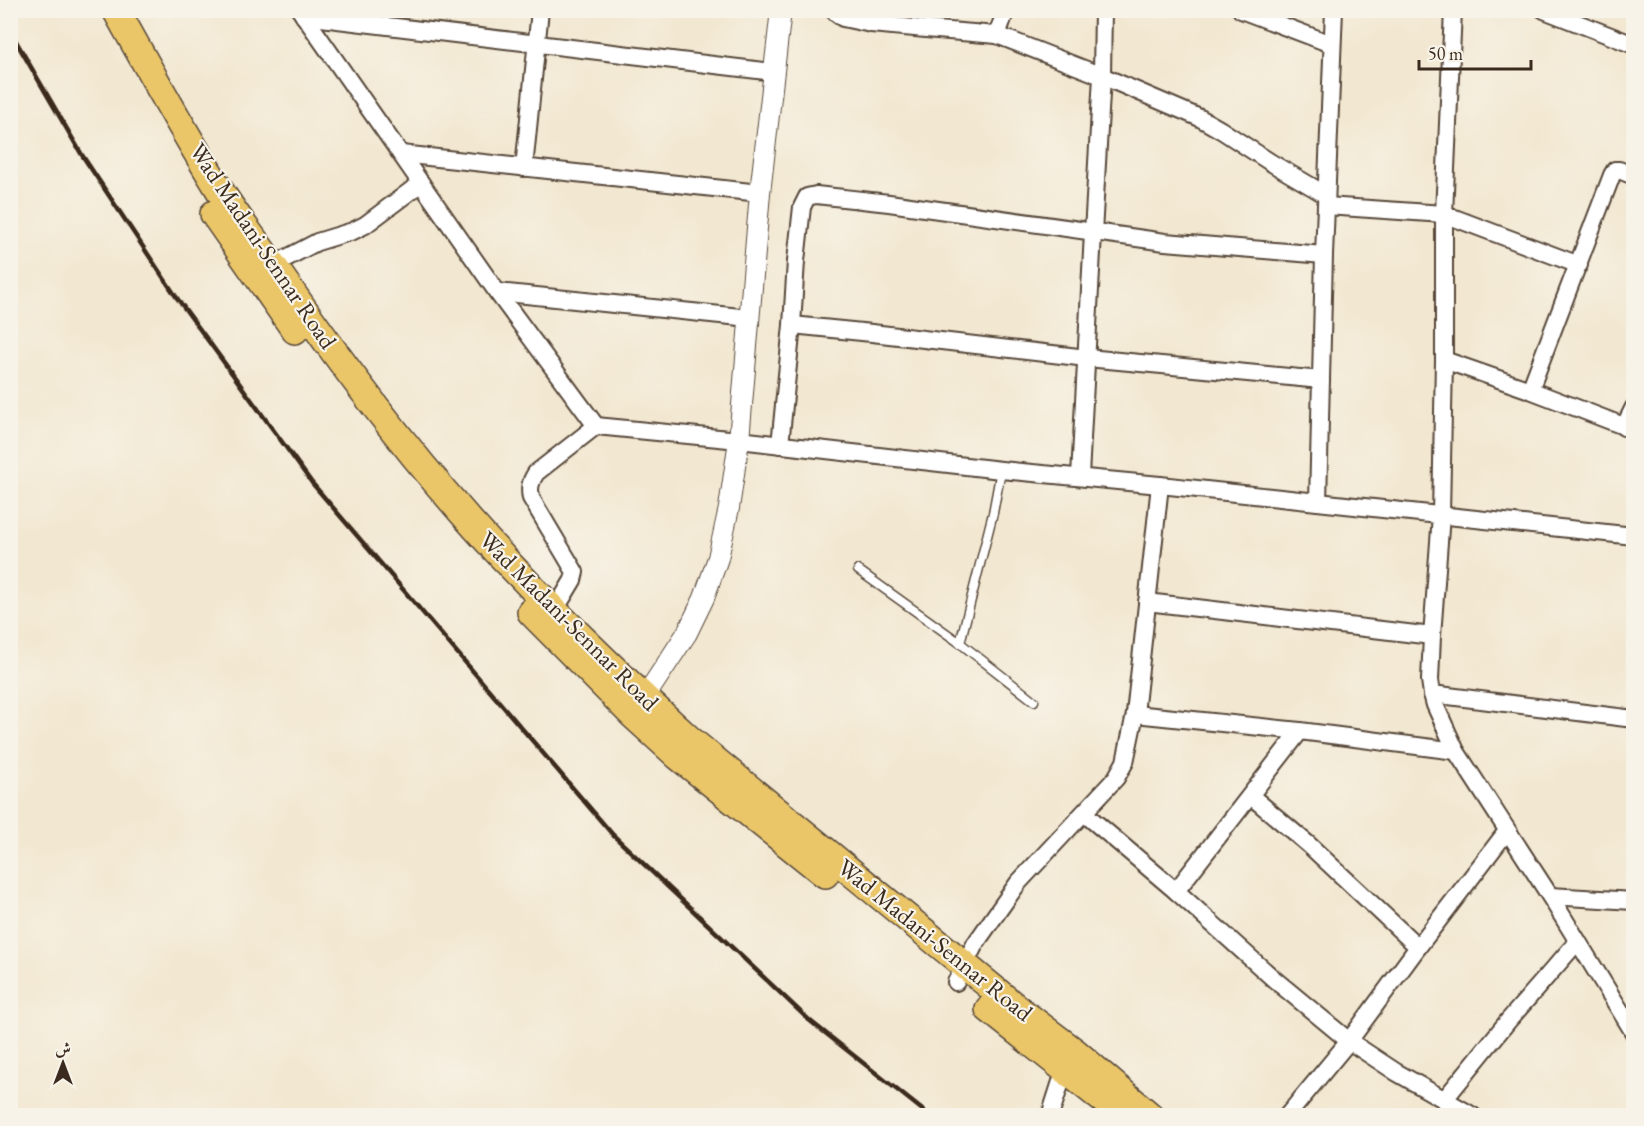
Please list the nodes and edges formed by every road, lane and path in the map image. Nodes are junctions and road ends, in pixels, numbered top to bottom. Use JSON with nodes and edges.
{"nodes":[{"id":1,"x":96,"y":10,"type":"edge"},
{"id":2,"x":116,"y":10,"type":"edge"},
{"id":3,"x":540,"y":10,"type":"edge"},
{"id":4,"x":781,"y":10,"type":"edge"},
{"id":5,"x":835,"y":10,"type":"edge"},
{"id":6,"x":1006,"y":10,"type":"edge"},
{"id":7,"x":1103,"y":10,"type":"edge"},
{"id":8,"x":1241,"y":10,"type":"edge"},
{"id":9,"x":1334,"y":10,"type":"edge"},
{"id":10,"x":1453,"y":10,"type":"edge"},
{"id":11,"x":1544,"y":10,"type":"edge"},
{"id":12,"x":302,"y":13,"type":"edge"},
{"id":13,"x":998,"y":35,"type":"junction"},
{"id":14,"x":537,"y":44,"type":"junction"},
{"id":15,"x":1331,"y":44,"type":"junction"},
{"id":16,"x":1634,"y":45,"type":"edge"},
{"id":17,"x":773,"y":72,"type":"junction"},
{"id":18,"x":1102,"y":76,"type":"junction"},
{"id":19,"x":401,"y":154,"type":"junction"},
{"id":20,"x":524,"y":168,"type":"junction"},
{"id":21,"x":1634,"y":176,"type":"edge"},
{"id":22,"x":421,"y":183,"type":"junction"},
{"id":23,"x":760,"y":193,"type":"junction"},
{"id":24,"x":1326,"y":201,"type":"junction"},
{"id":25,"x":1444,"y":214,"type":"junction"},
{"id":26,"x":1093,"y":232,"type":"junction"},
{"id":27,"x":1324,"y":255,"type":"junction"},
{"id":28,"x":1579,"y":265,"type":"junction"},
{"id":29,"x":273,"y":266,"type":"junction"},
{"id":30,"x":497,"y":292,"type":"junction"},
{"id":31,"x":750,"y":318,"type":"junction"},
{"id":32,"x":792,"y":325,"type":"junction"},
{"id":33,"x":1088,"y":358,"type":"junction"},
{"id":34,"x":1444,"y":360,"type":"junction"},
{"id":35,"x":1321,"y":380,"type":"junction"},
{"id":36,"x":1530,"y":390,"type":"junction"},
{"id":37,"x":1634,"y":407,"type":"edge"},
{"id":38,"x":596,"y":426,"type":"junction"},
{"id":39,"x":1629,"y":428,"type":"edge"},
{"id":40,"x":739,"y":440,"type":"junction"},
{"id":41,"x":780,"y":446,"type":"junction"},
{"id":42,"x":1001,"y":470,"type":"junction"},
{"id":43,"x":1080,"y":476,"type":"junction"},
{"id":44,"x":1160,"y":485,"type":"junction"},
{"id":45,"x":1318,"y":502,"type":"junction"},
{"id":46,"x":1441,"y":515,"type":"junction"},
{"id":47,"x":1634,"y":536,"type":"edge"},
{"id":48,"x":858,"y":570,"type":"dead end"},
{"id":49,"x":1147,"y":602,"type":"junction"},
{"id":50,"x":555,"y":610,"type":"junction"},
{"id":51,"x":1432,"y":636,"type":"junction"},
{"id":52,"x":960,"y":643,"type":"junction"},
{"id":53,"x":1432,"y":694,"type":"junction"},
{"id":54,"x":1034,"y":701,"type":"dead end"},
{"id":55,"x":638,"y":707,"type":"junction"},
{"id":56,"x":1135,"y":714,"type":"junction"},
{"id":57,"x":1634,"y":719,"type":"edge"},
{"id":58,"x":1300,"y":731,"type":"junction"},
{"id":59,"x":1456,"y":751,"type":"junction"},
{"id":60,"x":1251,"y":796,"type":"junction"},
{"id":61,"x":1084,"y":813,"type":"junction"},
{"id":62,"x":1507,"y":831,"type":"junction"},
{"id":63,"x":1176,"y":891,"type":"junction"},
{"id":64,"x":1550,"y":896,"type":"junction"},
{"id":65,"x":1634,"y":901,"type":"edge"},
{"id":66,"x":1577,"y":942,"type":"junction"},
{"id":67,"x":1418,"y":947,"type":"junction"},
{"id":68,"x":960,"y":973,"type":"junction"},
{"id":69,"x":1634,"y":1034,"type":"edge"},
{"id":70,"x":1349,"y":1041,"type":"junction"},
{"id":71,"x":1070,"y":1061,"type":"junction"},
{"id":72,"x":1444,"y":1100,"type":"junction"},
{"id":73,"x":1050,"y":1116,"type":"edge"},
{"id":74,"x":1122,"y":1116,"type":"edge"},
{"id":75,"x":1150,"y":1116,"type":"edge"},
{"id":76,"x":1287,"y":1116,"type":"edge"},
{"id":77,"x":1473,"y":1116,"type":"edge"}],
"edges":[{"from":1,"to":55,"type":"highway","name":"Wad Madani-Sennar Road"},
{"from":2,"to":29,"type":"highway","name":"Wad Madani-Sennar Road"},
{"from":3,"to":14,"type":"street"},
{"from":4,"to":17,"type":"street"},
{"from":5,"to":13,"type":"street"},
{"from":6,"to":13,"type":"street"},
{"from":7,"to":18,"type":"street"},
{"from":8,"to":15,"type":"street"},
{"from":9,"to":15,"type":"street"},
{"from":10,"to":25,"type":"street"},
{"from":11,"to":16,"type":"street"},
{"from":12,"to":14,"type":"street"},
{"from":12,"to":19,"type":"street"},
{"from":13,"to":18,"type":"street"},
{"from":14,"to":17,"type":"street"},
{"from":14,"to":20,"type":"street"},
{"from":15,"to":24,"type":"street"},
{"from":17,"to":23,"type":"street"},
{"from":18,"to":24,"type":"street"},
{"from":18,"to":26,"type":"street"},
{"from":19,"to":20,"type":"street"},
{"from":19,"to":22,"type":"street"},
{"from":20,"to":23,"type":"street"},
{"from":21,"to":28,"type":"street"},
{"from":22,"to":29,"type":"street"},
{"from":22,"to":30,"type":"street"},
{"from":23,"to":31,"type":"street"},
{"from":24,"to":25,"type":"street"},
{"from":24,"to":27,"type":"street"},
{"from":25,"to":28,"type":"street"},
{"from":25,"to":34,"type":"street"},
{"from":26,"to":27,"type":"street"},
{"from":26,"to":32,"type":"street"},
{"from":26,"to":33,"type":"street"},
{"from":27,"to":35,"type":"street"},
{"from":28,"to":36,"type":"street"},
{"from":29,"to":50,"type":"highway","name":"Wad Madani-Sennar Road"},
{"from":30,"to":31,"type":"street"},
{"from":30,"to":38,"type":"street"},
{"from":31,"to":40,"type":"street"},
{"from":32,"to":33,"type":"street"},
{"from":32,"to":41,"type":"street"},
{"from":33,"to":35,"type":"street"},
{"from":33,"to":43,"type":"street"},
{"from":34,"to":36,"type":"street"},
{"from":34,"to":46,"type":"street"},
{"from":35,"to":45,"type":"street"},
{"from":36,"to":39,"type":"street"},
{"from":37,"to":39,"type":"street"},
{"from":38,"to":40,"type":"street"},
{"from":38,"to":50,"type":"street"},
{"from":40,"to":41,"type":"street"},
{"from":40,"to":55,"type":"street"},
{"from":41,"to":42,"type":"street"},
{"from":42,"to":43,"type":"street"},
{"from":42,"to":52,"type":"lane"},
{"from":43,"to":44,"type":"street"},
{"from":44,"to":45,"type":"street"},
{"from":44,"to":49,"type":"street"},
{"from":45,"to":46,"type":"street"},
{"from":46,"to":47,"type":"street"},
{"from":46,"to":51,"type":"street"},
{"from":48,"to":52,"type":"lane"},
{"from":49,"to":51,"type":"street"},
{"from":49,"to":56,"type":"street"},
{"from":50,"to":55,"type":"highway","name":"Wad Madani-Sennar Road"},
{"from":51,"to":53,"type":"street"},
{"from":52,"to":54,"type":"lane"},
{"from":53,"to":57,"type":"street"},
{"from":53,"to":59,"type":"street"},
{"from":55,"to":68,"type":"highway","name":"Wad Madani-Sennar Road"},
{"from":56,"to":58,"type":"street"},
{"from":56,"to":61,"type":"street"},
{"from":58,"to":59,"type":"street"},
{"from":58,"to":60,"type":"street"},
{"from":59,"to":62,"type":"street"},
{"from":60,"to":63,"type":"street"},
{"from":60,"to":67,"type":"street"},
{"from":61,"to":63,"type":"street"},
{"from":61,"to":68,"type":"street"},
{"from":62,"to":64,"type":"street"},
{"from":62,"to":67,"type":"street"},
{"from":63,"to":70,"type":"street"},
{"from":64,"to":65,"type":"street"},
{"from":64,"to":66,"type":"street"},
{"from":66,"to":69,"type":"street"},
{"from":66,"to":72,"type":"street"},
{"from":67,"to":70,"type":"street"},
{"from":68,"to":71,"type":"highway","name":"Wad Madani-Sennar Road"},
{"from":70,"to":72,"type":"street"},
{"from":70,"to":76,"type":"street"},
{"from":71,"to":73,"type":"street"},
{"from":71,"to":74,"type":"highway","name":"Wad Madani-Sennar Road"},
{"from":71,"to":75,"type":"highway","name":"Wad Madani-Sennar Road"},
{"from":72,"to":77,"type":"street"}]}
